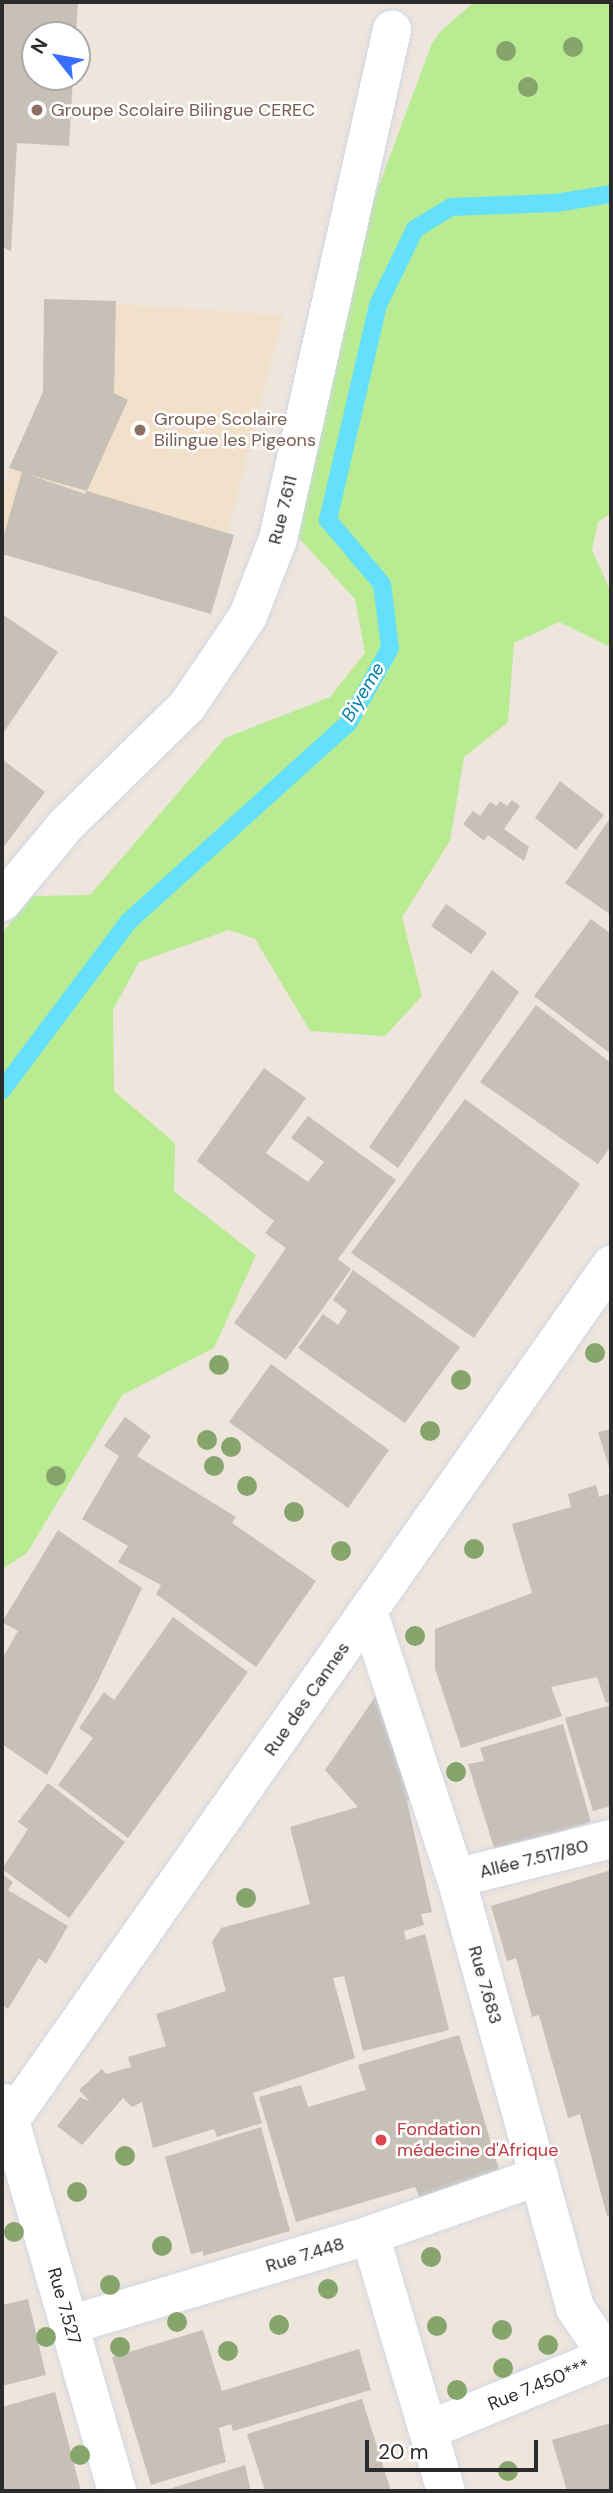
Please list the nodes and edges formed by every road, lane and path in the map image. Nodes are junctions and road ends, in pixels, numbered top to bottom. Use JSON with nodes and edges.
{"nodes":[{"id":1,"x":391,"y":30,"type":"dead end"},
{"id":2,"x":2,"y":902,"type":"edge"},
{"id":3,"x":611,"y":1265,"type":"edge"},
{"id":4,"x":368,"y":1611,"type":"junction"},
{"id":5,"x":611,"y":1839,"type":"edge"},
{"id":6,"x":456,"y":1878,"type":"junction"},
{"id":7,"x":5,"y":2115,"type":"edge"},
{"id":8,"x":538,"y":2176,"type":"junction"},
{"id":9,"x":370,"y":2235,"type":"junction"},
{"id":10,"x":69,"y":2325,"type":"junction"},
{"id":11,"x":611,"y":2353,"type":"edge"},
{"id":12,"x":428,"y":2430,"type":"junction"},
{"id":13,"x":117,"y":2491,"type":"edge"},
{"id":14,"x":446,"y":2491,"type":"edge"}],
"edges":[{"from":1,"to":2,"type":"street","name":"Rue 7.611"},
{"from":3,"to":4,"type":"street","name":"Rue des Cannes"},
{"from":4,"to":6,"type":"street","name":"Rue 7.683"},
{"from":4,"to":7,"type":"street","name":"Rue des Cannes"},
{"from":5,"to":6,"type":"street","name":"Allée 7.517/80"},
{"from":6,"to":8,"type":"street","name":"Rue 7.683"},
{"from":7,"to":10,"type":"street","name":"Rue 7.527"},
{"from":8,"to":9,"type":"street","name":"Rue 7.448"},
{"from":8,"to":11,"type":"street","name":"Rue 7.683"},
{"from":9,"to":10,"type":"street","name":"Rue 7.448"},
{"from":9,"to":12,"type":"street"},
{"from":10,"to":13,"type":"street","name":"Rue 7.527"},
{"from":11,"to":12,"type":"street","name":"Rue 7.450***"},
{"from":12,"to":14,"type":"street"}]}
